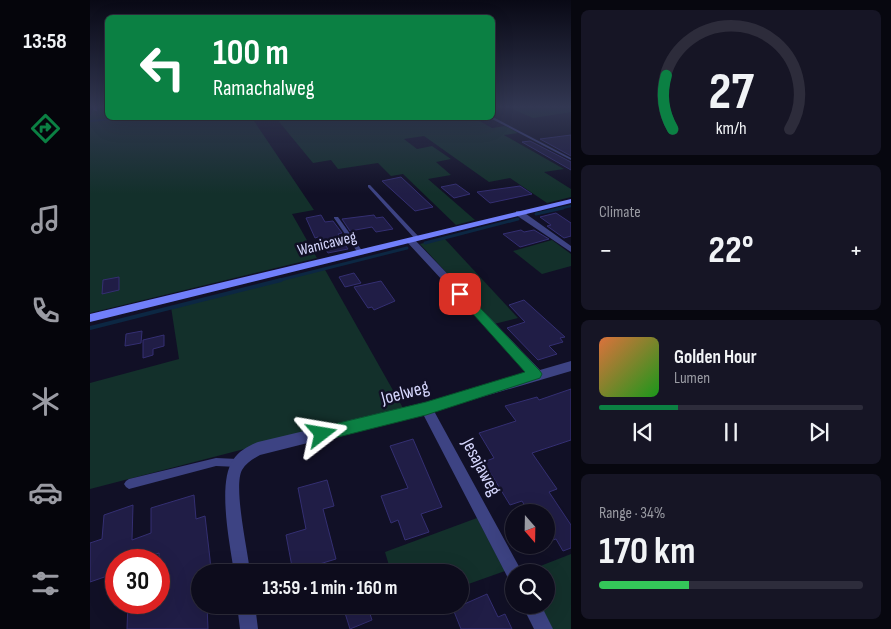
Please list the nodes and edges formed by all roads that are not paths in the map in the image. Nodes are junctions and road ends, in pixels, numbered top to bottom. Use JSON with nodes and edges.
{"nodes":[{"id":1,"x":525,"y":135,"type":"edge"},
{"id":2,"x":571,"y":159,"type":"edge"},
{"id":3,"x":369,"y":186,"type":"dead end"},
{"id":4,"x":571,"y":200,"type":"edge"},
{"id":5,"x":519,"y":213,"type":"junction"},
{"id":6,"x":336,"y":218,"type":"dead end"},
{"id":7,"x":414,"y":239,"type":"junction"},
{"id":8,"x":571,"y":250,"type":"edge"},
{"id":9,"x":360,"y":252,"type":"junction"},
{"id":10,"x":90,"y":318,"type":"edge"},
{"id":11,"x":571,"y":366,"type":"edge"},
{"id":12,"x":536,"y":374,"type":"junction"},
{"id":13,"x":426,"y":408,"type":"junction"},
{"id":14,"x":243,"y":458,"type":"junction"},
{"id":15,"x":129,"y":484,"type":"dead end"},
{"id":16,"x":241,"y":564,"type":"edge"},
{"id":17,"x":510,"y":564,"type":"edge"},
{"id":18,"x":247,"y":614,"type":"edge"},
{"id":19,"x":536,"y":614,"type":"edge"},
{"id":20,"x":249,"y":629,"type":"edge"},
{"id":21,"x":544,"y":629,"type":"edge"}],
"edges":[{"from":1,"to":2,"type":"lane"},
{"from":3,"to":7,"type":"lane"},
{"from":4,"to":5,"type":"street","name":"Wanicaweg"},
{"from":5,"to":7,"type":"street","name":"Wanicaweg"},
{"from":5,"to":8,"type":"street"},
{"from":6,"to":9,"type":"lane"},
{"from":7,"to":9,"type":"street","name":"Wanicaweg"},
{"from":7,"to":12,"type":"street"},
{"from":9,"to":10,"type":"street","name":"Wanicaweg"},
{"from":11,"to":12,"type":"street","name":"Joelweg"},
{"from":12,"to":13,"type":"street","name":"Joelweg"},
{"from":13,"to":14,"type":"street","name":"Joelweg"},
{"from":13,"to":17,"type":"street","name":"Jesajaweg"},
{"from":14,"to":15,"type":"lane"},
{"from":14,"to":16,"type":"street"},
{"from":18,"to":20,"type":"street"},
{"from":19,"to":21,"type":"street"}]}
